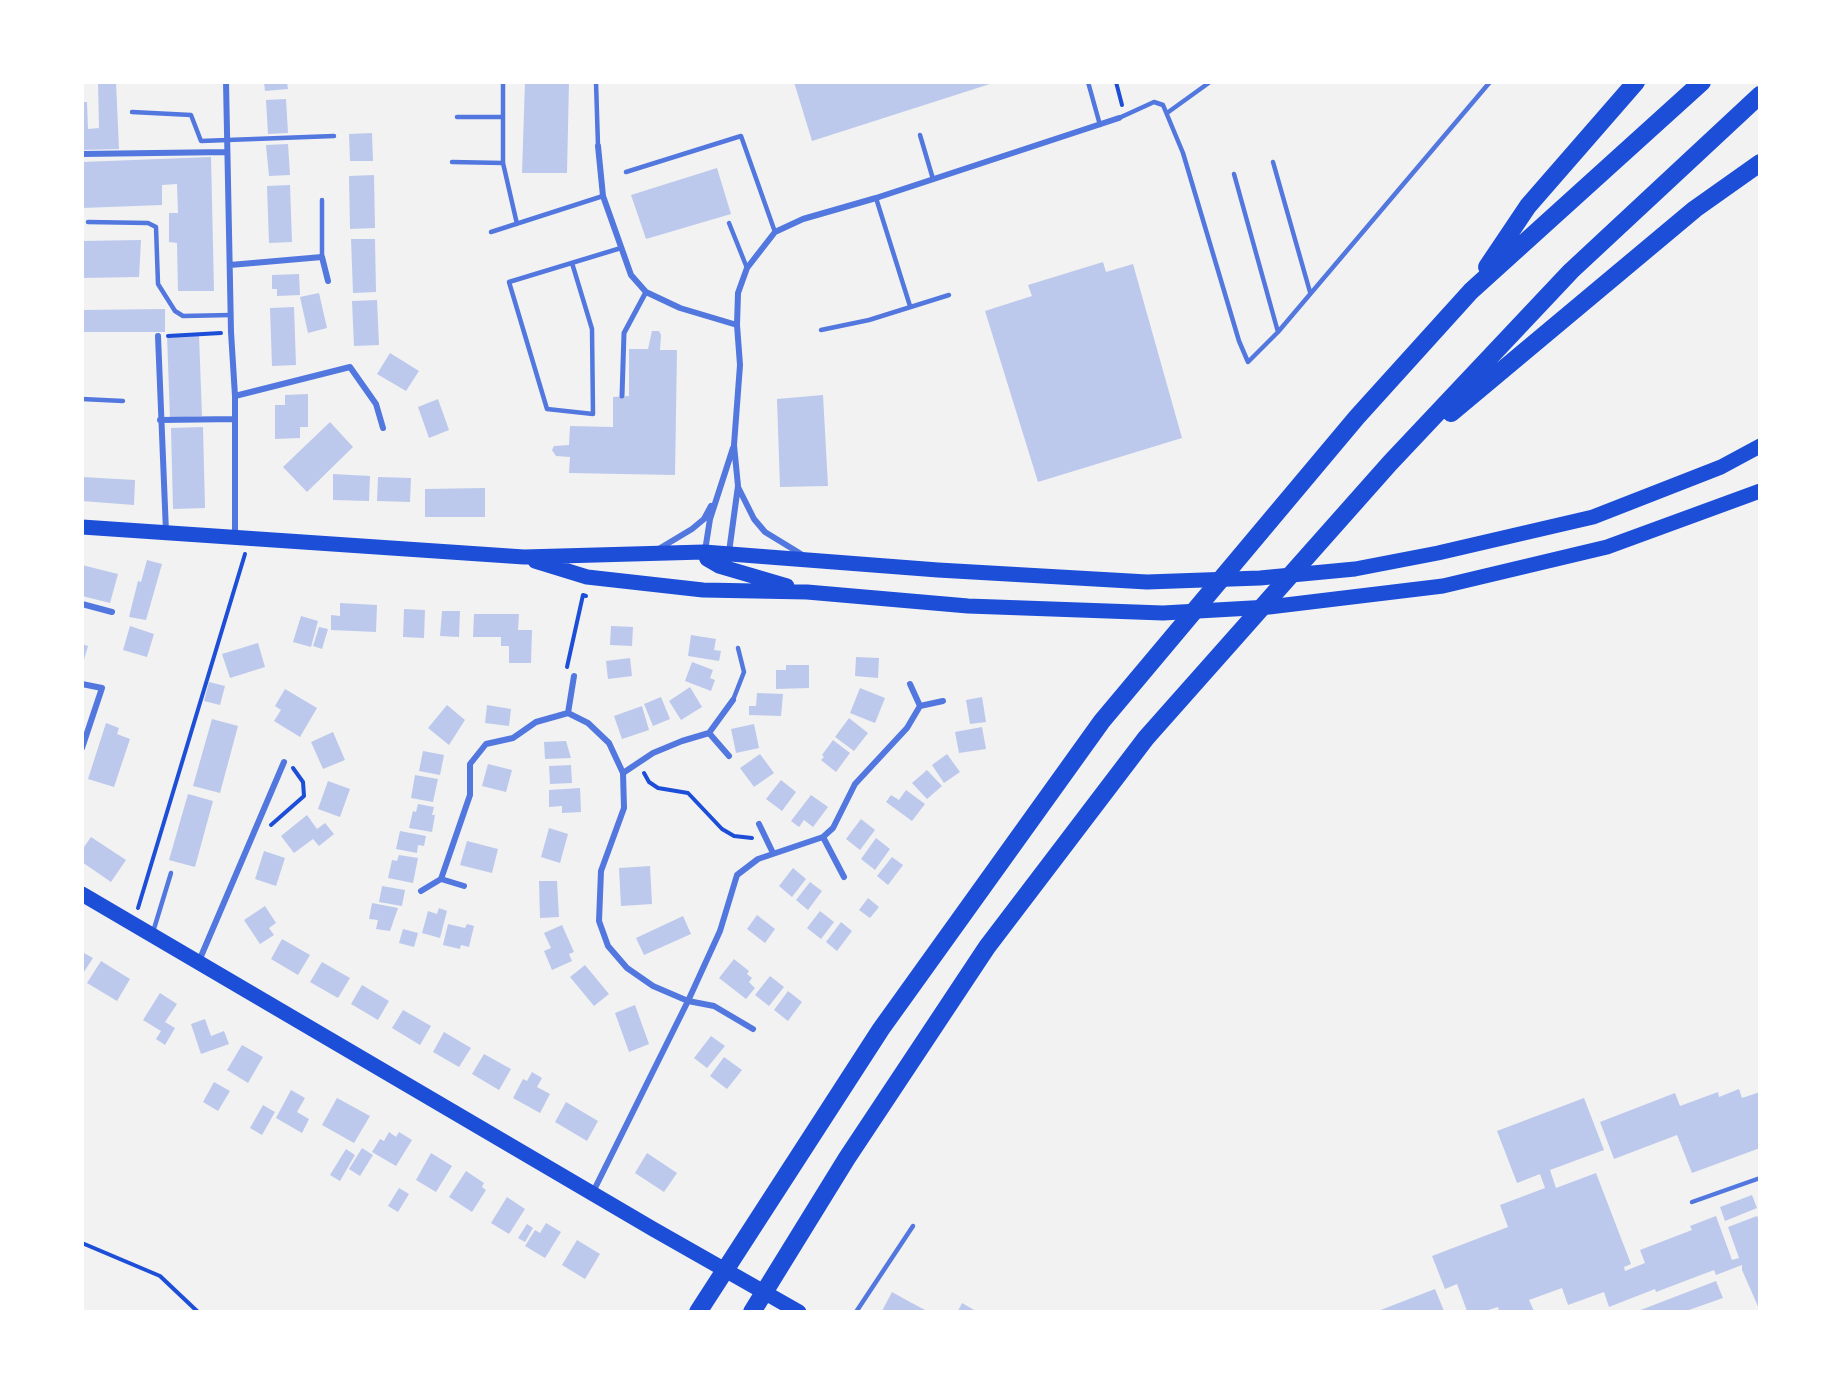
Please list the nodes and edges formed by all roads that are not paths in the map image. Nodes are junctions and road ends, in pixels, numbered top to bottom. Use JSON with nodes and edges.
{"nodes":[{"id":1,"x":226,"y":82,"type":"edge"},
{"id":2,"x":503,"y":82,"type":"edge"},
{"id":3,"x":596,"y":82,"type":"edge"},
{"id":4,"x":1088,"y":82,"type":"edge"},
{"id":5,"x":1210,"y":82,"type":"edge"},
{"id":6,"x":1490,"y":82,"type":"edge"},
{"id":7,"x":1636,"y":82,"type":"edge"},
{"id":8,"x":1702,"y":82,"type":"edge"},
{"id":9,"x":1760,"y":95,"type":"edge"},
{"id":10,"x":132,"y":112,"type":"dead end"},
{"id":11,"x":1167,"y":113,"type":"junction"},
{"id":12,"x":457,"y":117,"type":"dead end"},
{"id":13,"x":503,"y":117,"type":"junction"},
{"id":14,"x":1119,"y":118,"type":"joint"},
{"id":15,"x":1100,"y":125,"type":"junction"},
{"id":16,"x":920,"y":135,"type":"dead end"},
{"id":17,"x":334,"y":136,"type":"dead end"},
{"id":18,"x":227,"y":141,"type":"junction"},
{"id":19,"x":598,"y":146,"type":"joint"},
{"id":20,"x":227,"y":152,"type":"junction"},
{"id":21,"x":82,"y":154,"type":"edge"},
{"id":22,"x":452,"y":162,"type":"dead end"},
{"id":23,"x":1273,"y":162,"type":"dead end"},
{"id":24,"x":503,"y":163,"type":"junction"},
{"id":25,"x":1760,"y":163,"type":"edge"},
{"id":26,"x":626,"y":172,"type":"dead end"},
{"id":27,"x":1234,"y":174,"type":"dead end"},
{"id":28,"x":933,"y":179,"type":"junction"},
{"id":29,"x":603,"y":196,"type":"junction"},
{"id":30,"x":876,"y":198,"type":"junction"},
{"id":31,"x":322,"y":200,"type":"dead end"},
{"id":32,"x":88,"y":222,"type":"dead end"},
{"id":33,"x":729,"y":223,"type":"dead end"},
{"id":34,"x":517,"y":224,"type":"junction"},
{"id":35,"x":491,"y":231,"type":"dead end"},
{"id":36,"x":775,"y":232,"type":"junction"},
{"id":37,"x":621,"y":248,"type":"junction"},
{"id":38,"x":322,"y":257,"type":"junction"},
{"id":39,"x":572,"y":263,"type":"junction"},
{"id":40,"x":230,"y":265,"type":"junction"},
{"id":41,"x":747,"y":268,"type":"junction"},
{"id":42,"x":328,"y":281,"type":"dead end"},
{"id":43,"x":1471,"y":291,"type":"junction"},
{"id":44,"x":646,"y":292,"type":"junction"},
{"id":45,"x":1310,"y":292,"type":"junction"},
{"id":46,"x":950,"y":295,"type":"dead end"},
{"id":47,"x":910,"y":306,"type":"junction"},
{"id":48,"x":231,"y":315,"type":"junction"},
{"id":49,"x":737,"y":325,"type":"junction"},
{"id":50,"x":821,"y":330,"type":"dead end"},
{"id":51,"x":1278,"y":332,"type":"junction"},
{"id":52,"x":158,"y":336,"type":"road end"},
{"id":53,"x":235,"y":396,"type":"junction"},
{"id":54,"x":622,"y":396,"type":"dead end"},
{"id":55,"x":82,"y":399,"type":"edge"},
{"id":56,"x":123,"y":401,"type":"dead end"},
{"id":57,"x":160,"y":420,"type":"junction"},
{"id":58,"x":235,"y":420,"type":"junction"},
{"id":59,"x":383,"y":428,"type":"dead end"},
{"id":60,"x":734,"y":445,"type":"junction"},
{"id":61,"x":1760,"y":446,"type":"edge"},
{"id":62,"x":1390,"y":464,"type":"junction"},
{"id":63,"x":738,"y":486,"type":"junction"},
{"id":64,"x":1760,"y":491,"type":"edge"},
{"id":65,"x":717,"y":497,"type":"junction"},
{"id":66,"x":82,"y":527,"type":"edge"},
{"id":67,"x":166,"y":533,"type":"junction"},
{"id":68,"x":242,"y":538,"type":"junction"},
{"id":69,"x":654,"y":551,"type":"junction"},
{"id":70,"x":704,"y":552,"type":"junction"},
{"id":71,"x":729,"y":553,"type":"junction"},
{"id":72,"x":524,"y":557,"type":"junction"},
{"id":73,"x":810,"y":560,"type":"junction"},
{"id":74,"x":719,"y":566,"type":"junction"},
{"id":75,"x":703,"y":590,"type":"junction"},
{"id":76,"x":807,"y":592,"type":"junction"},
{"id":77,"x":82,"y":604,"type":"edge"},
{"id":78,"x":112,"y":612,"type":"dead end"},
{"id":79,"x":738,"y":648,"type":"dead end"},
{"id":80,"x":574,"y":676,"type":"road end"},
{"id":81,"x":82,"y":684,"type":"edge"},
{"id":82,"x":910,"y":684,"type":"dead end"},
{"id":83,"x":733,"y":700,"type":"joint"},
{"id":84,"x":943,"y":700,"type":"dead end"},
{"id":85,"x":920,"y":706,"type":"junction"},
{"id":86,"x":568,"y":713,"type":"junction"},
{"id":87,"x":710,"y":733,"type":"junction"},
{"id":88,"x":82,"y":748,"type":"edge"},
{"id":89,"x":729,"y":756,"type":"dead end"},
{"id":90,"x":284,"y":762,"type":"road end"},
{"id":91,"x":623,"y":773,"type":"junction"},
{"id":92,"x":759,"y":824,"type":"dead end"},
{"id":93,"x":823,"y":837,"type":"junction"},
{"id":94,"x":773,"y":853,"type":"junction"},
{"id":95,"x":171,"y":873,"type":"dead end"},
{"id":96,"x":844,"y":877,"type":"dead end"},
{"id":97,"x":441,"y":879,"type":"junction"},
{"id":98,"x":464,"y":886,"type":"dead end"},
{"id":99,"x":421,"y":891,"type":"dead end"},
{"id":100,"x":82,"y":894,"type":"edge"},
{"id":101,"x":153,"y":935,"type":"junction"},
{"id":102,"x":199,"y":961,"type":"junction"},
{"id":103,"x":688,"y":1001,"type":"junction"},
{"id":104,"x":753,"y":1029,"type":"dead end"},
{"id":105,"x":1760,"y":1178,"type":"edge"},
{"id":106,"x":593,"y":1193,"type":"junction"},
{"id":107,"x":1692,"y":1202,"type":"dead end"},
{"id":108,"x":913,"y":1226,"type":"dead end"},
{"id":109,"x":698,"y":1311,"type":"edge"},
{"id":110,"x":752,"y":1311,"type":"edge"},
{"id":111,"x":799,"y":1311,"type":"edge"},
{"id":112,"x":856,"y":1311,"type":"edge"}],
"edges":[{"from":1,"to":18,"type":"street"},
{"from":2,"to":13,"type":"lane"},
{"from":3,"to":19,"type":"lane"},
{"from":4,"to":15,"type":"lane"},
{"from":5,"to":11,"type":"lane"},
{"from":6,"to":45,"type":"lane"},
{"from":7,"to":43,"type":"highway"},
{"from":8,"to":43,"type":"highway"},
{"from":9,"to":62,"type":"highway"},
{"from":10,"to":18,"type":"lane"},
{"from":11,"to":14,"type":"lane"},
{"from":11,"to":51,"type":"lane"},
{"from":12,"to":13,"type":"lane"},
{"from":13,"to":24,"type":"lane"},
{"from":14,"to":15,"type":"street"},
{"from":15,"to":28,"type":"street"},
{"from":16,"to":28,"type":"lane"},
{"from":17,"to":18,"type":"lane"},
{"from":18,"to":20,"type":"street"},
{"from":19,"to":29,"type":"street"},
{"from":20,"to":21,"type":"street"},
{"from":20,"to":40,"type":"street"},
{"from":22,"to":24,"type":"lane"},
{"from":23,"to":45,"type":"lane"},
{"from":24,"to":34,"type":"lane"},
{"from":25,"to":62,"type":"highway"},
{"from":26,"to":36,"type":"lane"},
{"from":27,"to":51,"type":"lane"},
{"from":28,"to":30,"type":"street"},
{"from":29,"to":34,"type":"lane"},
{"from":29,"to":37,"type":"street"},
{"from":30,"to":36,"type":"street"},
{"from":30,"to":47,"type":"lane"},
{"from":31,"to":38,"type":"lane"},
{"from":32,"to":48,"type":"lane"},
{"from":33,"to":41,"type":"lane"},
{"from":34,"to":35,"type":"lane"},
{"from":36,"to":41,"type":"street"},
{"from":37,"to":39,"type":"lane"},
{"from":37,"to":44,"type":"street"},
{"from":38,"to":40,"type":"street"},
{"from":38,"to":42,"type":"street"},
{"from":39,"to":39,"type":"lane"},
{"from":40,"to":48,"type":"street"},
{"from":41,"to":49,"type":"street"},
{"from":43,"to":109,"type":"highway"},
{"from":44,"to":49,"type":"street"},
{"from":44,"to":54,"type":"street"},
{"from":45,"to":51,"type":"lane"},
{"from":46,"to":47,"type":"lane"},
{"from":47,"to":50,"type":"lane"},
{"from":48,"to":53,"type":"street"},
{"from":49,"to":60,"type":"street"},
{"from":52,"to":57,"type":"street"},
{"from":53,"to":58,"type":"street"},
{"from":53,"to":59,"type":"street"},
{"from":55,"to":56,"type":"lane"},
{"from":57,"to":58,"type":"street"},
{"from":57,"to":67,"type":"street"},
{"from":58,"to":68,"type":"street"},
{"from":60,"to":63,"type":"street"},
{"from":60,"to":65,"type":"street"},
{"from":61,"to":73,"type":"main road"},
{"from":62,"to":110,"type":"highway"},
{"from":63,"to":71,"type":"street"},
{"from":63,"to":73,"type":"street"},
{"from":64,"to":76,"type":"main road"},
{"from":65,"to":69,"type":"street"},
{"from":65,"to":70,"type":"street"},
{"from":66,"to":67,"type":"main road"},
{"from":67,"to":68,"type":"main road"},
{"from":68,"to":72,"type":"main road"},
{"from":69,"to":70,"type":"main road"},
{"from":69,"to":72,"type":"main road"},
{"from":70,"to":71,"type":"main road"},
{"from":70,"to":74,"type":"main road"},
{"from":71,"to":73,"type":"main road"},
{"from":71,"to":74,"type":"main road"},
{"from":72,"to":75,"type":"main road"},
{"from":74,"to":75,"type":"main road"},
{"from":74,"to":76,"type":"main road"},
{"from":75,"to":76,"type":"main road"},
{"from":77,"to":78,"type":"street"},
{"from":79,"to":83,"type":"lane"},
{"from":80,"to":86,"type":"street"},
{"from":81,"to":88,"type":"street"},
{"from":82,"to":85,"type":"street"},
{"from":83,"to":87,"type":"street"},
{"from":84,"to":85,"type":"street"},
{"from":85,"to":93,"type":"street"},
{"from":86,"to":91,"type":"street"},
{"from":86,"to":97,"type":"street"},
{"from":87,"to":89,"type":"street"},
{"from":87,"to":91,"type":"street"},
{"from":90,"to":102,"type":"street"},
{"from":91,"to":103,"type":"street"},
{"from":92,"to":94,"type":"street"},
{"from":93,"to":94,"type":"street"},
{"from":93,"to":96,"type":"street"},
{"from":94,"to":103,"type":"street"},
{"from":95,"to":101,"type":"lane"},
{"from":97,"to":98,"type":"street"},
{"from":97,"to":99,"type":"street"},
{"from":100,"to":101,"type":"main road"},
{"from":101,"to":102,"type":"main road"},
{"from":102,"to":106,"type":"main road"},
{"from":103,"to":104,"type":"street"},
{"from":103,"to":106,"type":"street"},
{"from":105,"to":107,"type":"lane"},
{"from":106,"to":111,"type":"main road"},
{"from":108,"to":112,"type":"lane"}]}
